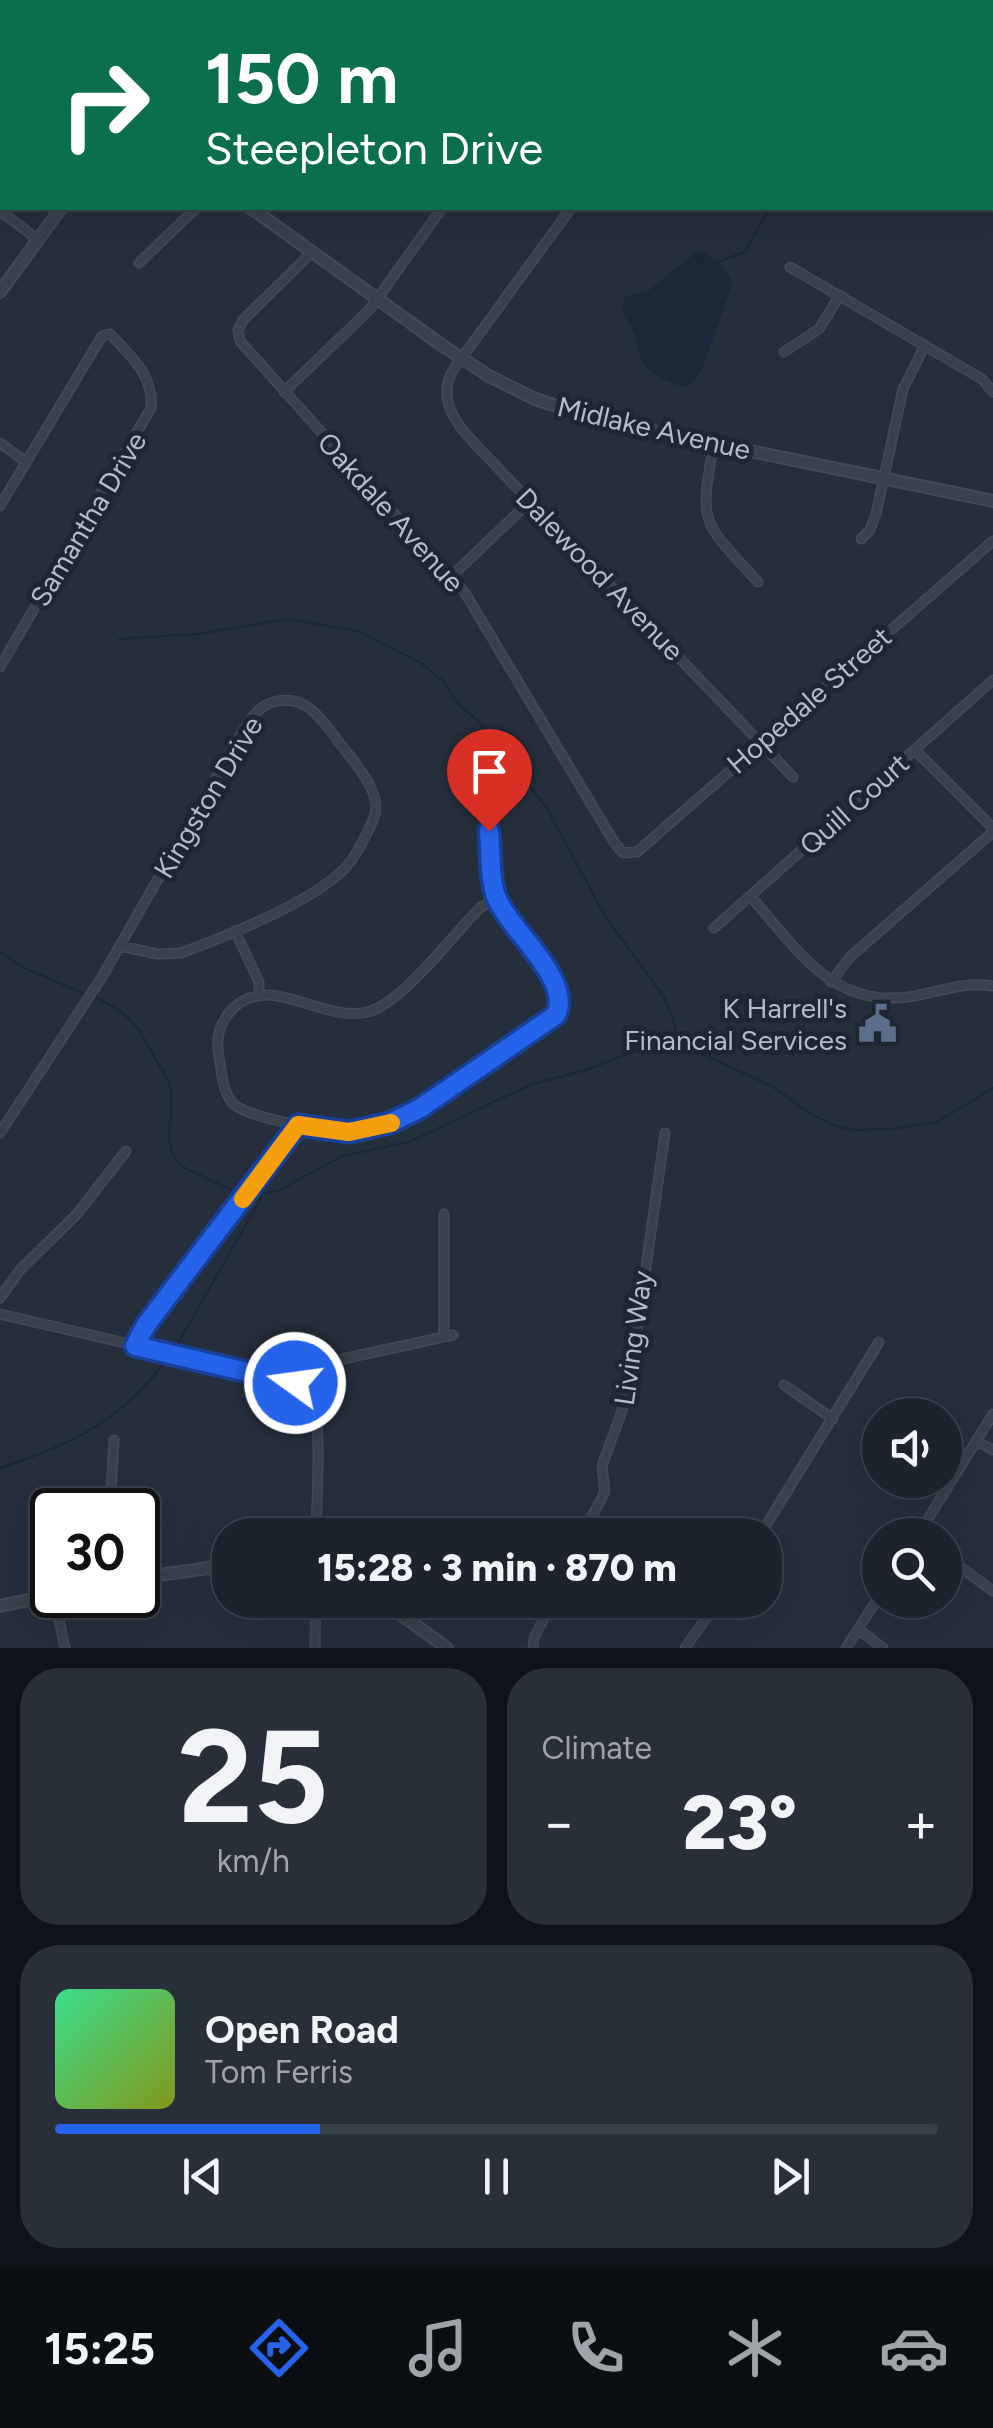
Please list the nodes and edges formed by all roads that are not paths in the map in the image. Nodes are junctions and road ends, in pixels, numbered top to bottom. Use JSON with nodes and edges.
{"nodes":[{"id":1,"x":60,"y":210,"type":"edge"},
{"id":2,"x":194,"y":210,"type":"edge"},
{"id":3,"x":254,"y":210,"type":"edge"},
{"id":4,"x":441,"y":210,"type":"edge"},
{"id":5,"x":570,"y":210,"type":"edge"},
{"id":6,"x":0,"y":212,"type":"edge"},
{"id":7,"x":36,"y":238,"type":"junction"},
{"id":8,"x":313,"y":251,"type":"junction"},
{"id":9,"x":140,"y":263,"type":"dead end"},
{"id":10,"x":790,"y":267,"type":"dead end"},
{"id":11,"x":0,"y":292,"type":"edge"},
{"id":12,"x":840,"y":295,"type":"junction"},
{"id":13,"x":378,"y":298,"type":"junction"},
{"id":14,"x":925,"y":344,"type":"junction"},
{"id":15,"x":784,"y":352,"type":"dead end"},
{"id":16,"x":462,"y":359,"type":"junction"},
{"id":17,"x":284,"y":392,"type":"junction"},
{"id":18,"x":993,"y":392,"type":"edge"},
{"id":19,"x":0,"y":442,"type":"edge"},
{"id":20,"x":714,"y":444,"type":"junction"},
{"id":21,"x":26,"y":462,"type":"junction"},
{"id":22,"x":883,"y":478,"type":"junction"},
{"id":23,"x":530,"y":501,"type":"junction"},
{"id":24,"x":993,"y":501,"type":"edge"},
{"id":25,"x":0,"y":506,"type":"edge"},
{"id":26,"x":861,"y":539,"type":"dead end"},
{"id":27,"x":993,"y":541,"type":"edge"},
{"id":28,"x":452,"y":576,"type":"junction"},
{"id":29,"x":758,"y":582,"type":"dead end"},
{"id":30,"x":0,"y":667,"type":"edge"},
{"id":31,"x":993,"y":680,"type":"edge"},
{"id":32,"x":761,"y":742,"type":"junction"},
{"id":33,"x":915,"y":750,"type":"junction"},
{"id":34,"x":793,"y":777,"type":"dead end"},
{"id":35,"x":993,"y":830,"type":"edge"},
{"id":36,"x":489,"y":831,"type":"dead end"},
{"id":37,"x":623,"y":853,"type":"joint"},
{"id":38,"x":750,"y":897,"type":"junction"},
{"id":39,"x":496,"y":900,"type":"junction"},
{"id":40,"x":714,"y":928,"type":"dead end"},
{"id":41,"x":234,"y":931,"type":"junction"},
{"id":42,"x":120,"y":946,"type":"junction"},
{"id":43,"x":831,"y":982,"type":"junction"},
{"id":44,"x":993,"y":986,"type":"edge"},
{"id":45,"x":259,"y":993,"type":"junction"},
{"id":46,"x":298,"y":1125,"type":"junction"},
{"id":47,"x":0,"y":1132,"type":"edge"},
{"id":48,"x":664,"y":1134,"type":"dead end"},
{"id":49,"x":126,"y":1151,"type":"dead end"},
{"id":50,"x":444,"y":1214,"type":"dead end"},
{"id":51,"x":0,"y":1298,"type":"edge"},
{"id":52,"x":0,"y":1314,"type":"edge"},
{"id":53,"x":879,"y":1342,"type":"dead end"},
{"id":54,"x":135,"y":1346,"type":"junction"},
{"id":55,"x":784,"y":1385,"type":"dead end"},
{"id":56,"x":308,"y":1391,"type":"junction"},
{"id":57,"x":993,"y":1414,"type":"edge"},
{"id":58,"x":833,"y":1419,"type":"junction"},
{"id":59,"x":114,"y":1440,"type":"dead end"},
{"id":60,"x":976,"y":1441,"type":"junction"},
{"id":61,"x":993,"y":1450,"type":"edge"},
{"id":62,"x":111,"y":1488,"type":"edge"},
{"id":63,"x":316,"y":1518,"type":"edge"},
{"id":64,"x":591,"y":1518,"type":"edge"},
{"id":65,"x":771,"y":1518,"type":"edge"},
{"id":66,"x":928,"y":1518,"type":"edge"},
{"id":67,"x":212,"y":1568,"type":"edge"},
{"id":68,"x":962,"y":1568,"type":"edge"},
{"id":69,"x":160,"y":1575,"type":"edge"},
{"id":70,"x":993,"y":1591,"type":"edge"},
{"id":71,"x":30,"y":1600,"type":"edge"},
{"id":72,"x":0,"y":1606,"type":"edge"},
{"id":73,"x":58,"y":1618,"type":"edge"},
{"id":74,"x":316,"y":1618,"type":"edge"},
{"id":75,"x":406,"y":1618,"type":"edge"},
{"id":76,"x":544,"y":1618,"type":"edge"},
{"id":77,"x":706,"y":1618,"type":"edge"},
{"id":78,"x":866,"y":1618,"type":"edge"},
{"id":79,"x":858,"y":1630,"type":"junction"},
{"id":80,"x":64,"y":1648,"type":"edge"},
{"id":81,"x":315,"y":1648,"type":"edge"},
{"id":82,"x":447,"y":1648,"type":"edge"},
{"id":83,"x":533,"y":1648,"type":"edge"},
{"id":84,"x":685,"y":1648,"type":"edge"},
{"id":85,"x":846,"y":1648,"type":"edge"},
{"id":86,"x":883,"y":1648,"type":"edge"}],
"edges":[{"from":1,"to":7,"type":"street"},
{"from":2,"to":9,"type":"street"},
{"from":3,"to":8,"type":"street","name":"Midlake Avenue"},
{"from":4,"to":13,"type":"street"},
{"from":5,"to":16,"type":"street","name":"Dalewood Avenue"},
{"from":6,"to":7,"type":"street"},
{"from":7,"to":11,"type":"street"},
{"from":8,"to":13,"type":"street","name":"Midlake Avenue"},
{"from":8,"to":17,"type":"street","name":"Oakdale Avenue"},
{"from":10,"to":12,"type":"street"},
{"from":12,"to":14,"type":"street"},
{"from":12,"to":15,"type":"street"},
{"from":13,"to":16,"type":"street","name":"Midlake Avenue"},
{"from":13,"to":17,"type":"street"},
{"from":14,"to":18,"type":"street"},
{"from":14,"to":22,"type":"street"},
{"from":16,"to":20,"type":"street","name":"Midlake Avenue"},
{"from":16,"to":23,"type":"street","name":"Dalewood Avenue"},
{"from":17,"to":28,"type":"street","name":"Oakdale Avenue"},
{"from":19,"to":21,"type":"street"},
{"from":20,"to":22,"type":"street","name":"Midlake Avenue"},
{"from":20,"to":29,"type":"street"},
{"from":21,"to":25,"type":"street"},
{"from":21,"to":30,"type":"street","name":"Samantha Drive"},
{"from":22,"to":24,"type":"street","name":"Midlake Avenue"},
{"from":22,"to":26,"type":"street"},
{"from":23,"to":28,"type":"street"},
{"from":23,"to":32,"type":"street","name":"Dalewood Avenue"},
{"from":27,"to":32,"type":"street","name":"Hopedale Street"},
{"from":28,"to":37,"type":"street","name":"Oakdale Avenue"},
{"from":31,"to":33,"type":"street","name":"Quill Court"},
{"from":32,"to":34,"type":"street","name":"Dalewood Avenue"},
{"from":32,"to":37,"type":"street","name":"Hopedale Street"},
{"from":33,"to":35,"type":"street"},
{"from":33,"to":38,"type":"street","name":"Quill Court"},
{"from":35,"to":43,"type":"street"},
{"from":36,"to":39,"type":"street"},
{"from":38,"to":40,"type":"street","name":"Quill Court"},
{"from":38,"to":43,"type":"street"},
{"from":39,"to":45,"type":"street"},
{"from":39,"to":46,"type":"street"},
{"from":41,"to":42,"type":"street","name":"Kingston Drive"},
{"from":41,"to":42,"type":"street","name":"Kingston Drive"},
{"from":41,"to":45,"type":"street"},
{"from":42,"to":47,"type":"street","name":"Kingston Drive"},
{"from":43,"to":44,"type":"street"},
{"from":45,"to":46,"type":"street"},
{"from":46,"to":54,"type":"street"},
{"from":48,"to":64,"type":"street","name":"Living Way"},
{"from":49,"to":51,"type":"street"},
{"from":50,"to":56,"type":"street"},
{"from":52,"to":54,"type":"street"},
{"from":53,"to":58,"type":"street"},
{"from":54,"to":56,"type":"street"},
{"from":55,"to":58,"type":"street"},
{"from":56,"to":63,"type":"street"},
{"from":57,"to":60,"type":"street"},
{"from":58,"to":65,"type":"street"},
{"from":59,"to":62,"type":"street"},
{"from":60,"to":61,"type":"street"},
{"from":60,"to":66,"type":"street"},
{"from":67,"to":69,"type":"street"},
{"from":68,"to":70,"type":"street"},
{"from":71,"to":72,"type":"street"},
{"from":73,"to":80,"type":"street"},
{"from":74,"to":81,"type":"street"},
{"from":75,"to":82,"type":"street"},
{"from":76,"to":83,"type":"street"},
{"from":77,"to":84,"type":"street"},
{"from":78,"to":79,"type":"street"},
{"from":79,"to":85,"type":"street"},
{"from":79,"to":86,"type":"street"}]}
